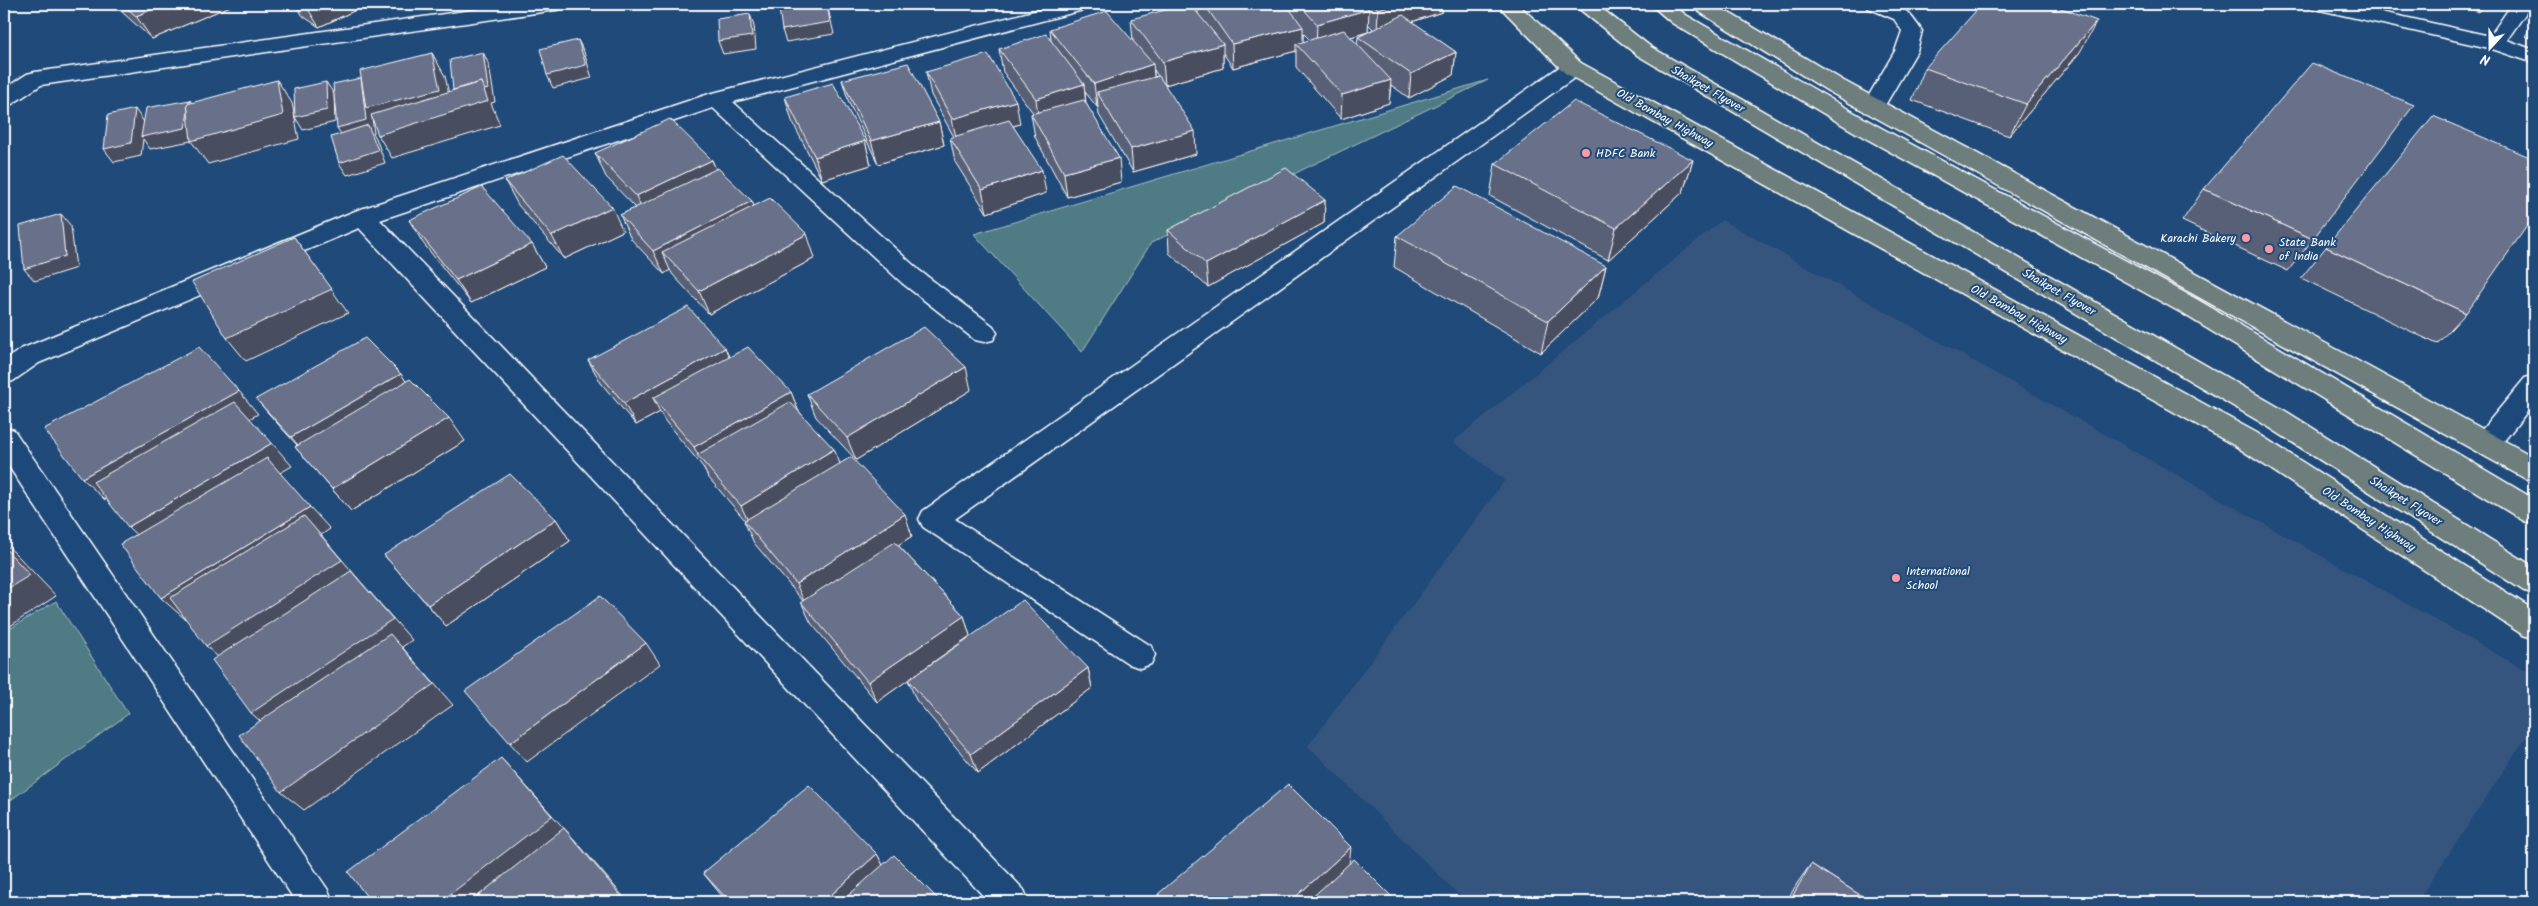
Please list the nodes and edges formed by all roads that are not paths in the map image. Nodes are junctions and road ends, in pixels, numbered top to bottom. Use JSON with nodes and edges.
{"nodes":[{"id":1,"x":556,"y":4,"type":"edge"},
{"id":2,"x":1084,"y":4,"type":"edge"},
{"id":3,"x":1507,"y":4,"type":"edge"},
{"id":4,"x":1582,"y":4,"type":"edge"},
{"id":5,"x":1660,"y":4,"type":"edge"},
{"id":6,"x":1875,"y":4,"type":"edge"},
{"id":7,"x":2318,"y":4,"type":"edge"},
{"id":8,"x":2522,"y":4,"type":"edge"},
{"id":9,"x":1709,"y":5,"type":"edge"},
{"id":10,"x":472,"y":10,"type":"edge"},
{"id":11,"x":2495,"y":43,"type":"junction"},
{"id":12,"x":2534,"y":57,"type":"edge"},
{"id":13,"x":1573,"y":68,"type":"junction"},
{"id":14,"x":35,"y":79,"type":"junction"},
{"id":15,"x":4,"y":82,"type":"edge"},
{"id":16,"x":4,"y":99,"type":"edge"},
{"id":17,"x":717,"y":99,"type":"junction"},
{"id":18,"x":1873,"y":107,"type":"junction"},
{"id":19,"x":363,"y":217,"type":"junction"},
{"id":20,"x":984,"y":333,"type":"dead end"},
{"id":21,"x":4,"y":374,"type":"edge"},
{"id":22,"x":2534,"y":385,"type":"edge"},
{"id":23,"x":4,"y":437,"type":"edge"},
{"id":24,"x":2486,"y":444,"type":"junction"},
{"id":25,"x":2534,"y":470,"type":"edge"},
{"id":26,"x":2534,"y":513,"type":"edge"},
{"id":27,"x":2534,"y":582,"type":"edge"},
{"id":28,"x":2534,"y":626,"type":"edge"},
{"id":29,"x":1140,"y":655,"type":"dead end"},
{"id":30,"x":316,"y":902,"type":"edge"},
{"id":31,"x":1012,"y":902,"type":"edge"}],
"edges":[{"from":1,"to":10,"type":"street"},
{"from":2,"to":17,"type":"street"},
{"from":3,"to":13,"type":"main road","name":"Old Bombay Highway"},
{"from":4,"to":27,"type":"main road","name":"Shaikpet Flyover"},
{"from":5,"to":26,"type":"main road"},
{"from":6,"to":18,"type":"street"},
{"from":7,"to":11,"type":"street"},
{"from":8,"to":11,"type":"street"},
{"from":9,"to":18,"type":"main road"},
{"from":10,"to":14,"type":"street"},
{"from":11,"to":12,"type":"street"},
{"from":13,"to":28,"type":"main road","name":"Old Bombay Highway"},
{"from":13,"to":29,"type":"street"},
{"from":14,"to":15,"type":"street"},
{"from":14,"to":16,"type":"street"},
{"from":17,"to":19,"type":"street"},
{"from":17,"to":20,"type":"street"},
{"from":18,"to":24,"type":"main road"},
{"from":19,"to":21,"type":"street"},
{"from":19,"to":31,"type":"street"},
{"from":22,"to":24,"type":"street"},
{"from":23,"to":30,"type":"street"},
{"from":24,"to":25,"type":"main road"}]}
